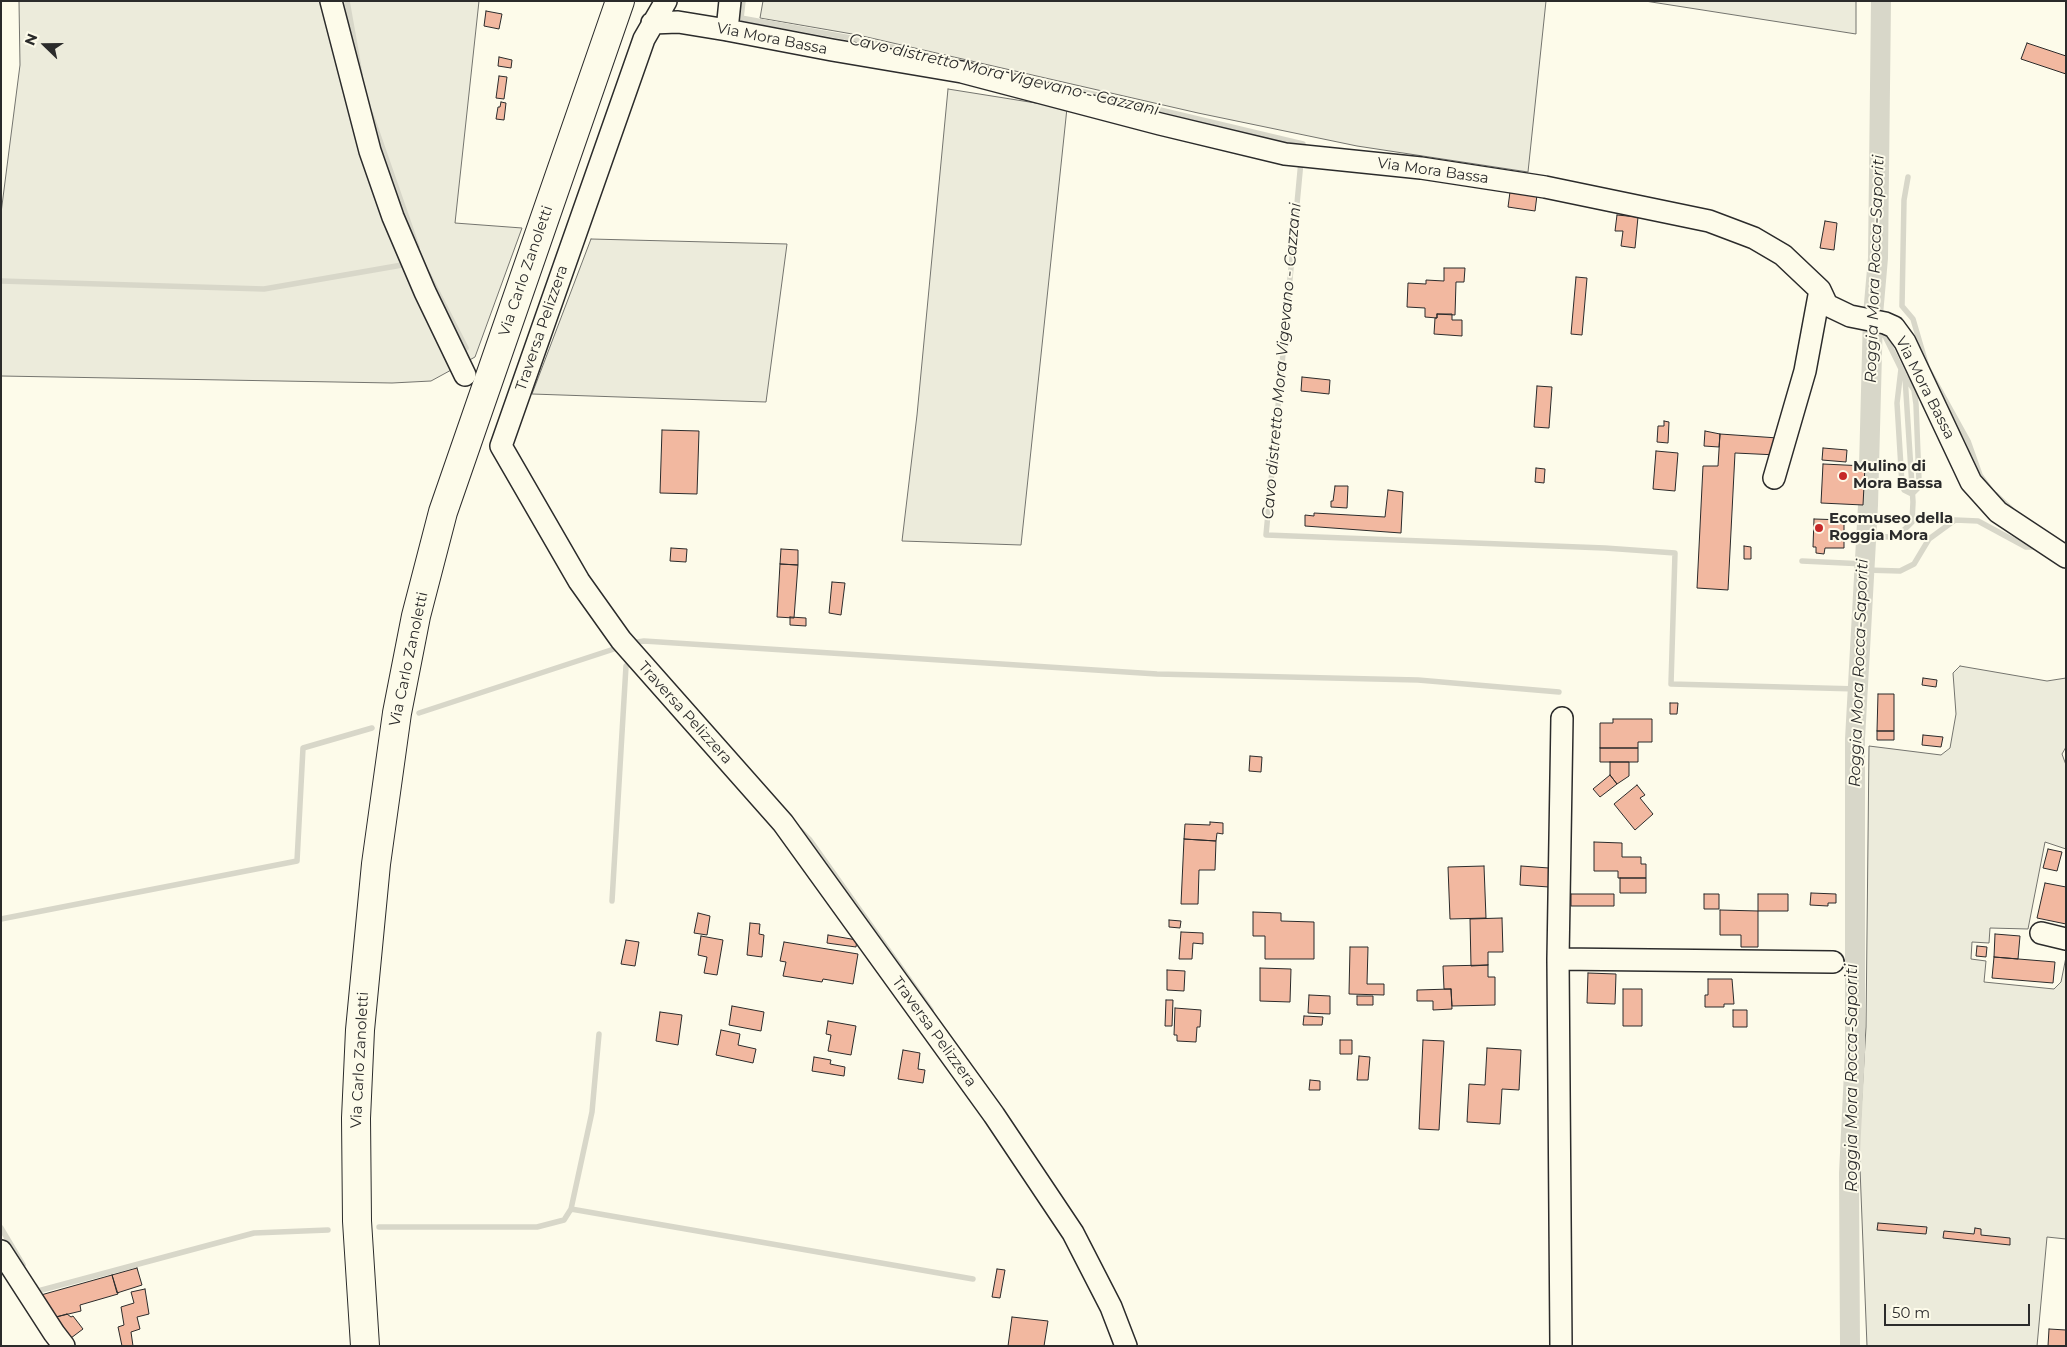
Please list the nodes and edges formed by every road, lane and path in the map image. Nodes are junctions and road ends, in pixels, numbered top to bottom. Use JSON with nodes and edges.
{"nodes":[{"id":1,"x":331,"y":1,"type":"edge"},
{"id":2,"x":620,"y":1,"type":"edge"},
{"id":3,"x":666,"y":1,"type":"edge"},
{"id":4,"x":730,"y":1,"type":"edge"},
{"id":5,"x":652,"y":23,"type":"junction"},
{"id":6,"x":727,"y":30,"type":"junction"},
{"id":7,"x":1820,"y":290,"type":"junction"},
{"id":8,"x":465,"y":375,"type":"dead end"},
{"id":9,"x":1774,"y":478,"type":"dead end"},
{"id":10,"x":2066,"y":557,"type":"edge"},
{"id":11,"x":1562,"y":718,"type":"dead end"},
{"id":12,"x":2041,"y":933,"type":"dead end"},
{"id":13,"x":2066,"y":939,"type":"edge"},
{"id":14,"x":1558,"y":959,"type":"junction"},
{"id":15,"x":1833,"y":962,"type":"dead end"},
{"id":16,"x":1,"y":1251,"type":"edge"},
{"id":17,"x":64,"y":1346,"type":"edge"},
{"id":18,"x":365,"y":1346,"type":"edge"},
{"id":19,"x":1126,"y":1346,"type":"edge"},
{"id":20,"x":1561,"y":1346,"type":"edge"}],
"edges":[{"from":1,"to":8,"type":"street"},
{"from":2,"to":18,"type":"main road","name":"Via Carlo Zanoletti"},
{"from":3,"to":5,"type":"street","name":"Traversa Pelizzera"},
{"from":4,"to":6,"type":"street"},
{"from":5,"to":6,"type":"street","name":"Via Mora Bassa"},
{"from":5,"to":19,"type":"street","name":"Traversa Pelizzera"},
{"from":6,"to":7,"type":"street","name":"Via Mora Bassa"},
{"from":7,"to":9,"type":"street"},
{"from":7,"to":10,"type":"street","name":"Via Mora Bassa"},
{"from":11,"to":14,"type":"street"},
{"from":12,"to":13,"type":"street"},
{"from":14,"to":15,"type":"street"},
{"from":14,"to":20,"type":"street"},
{"from":16,"to":17,"type":"street"}]}
